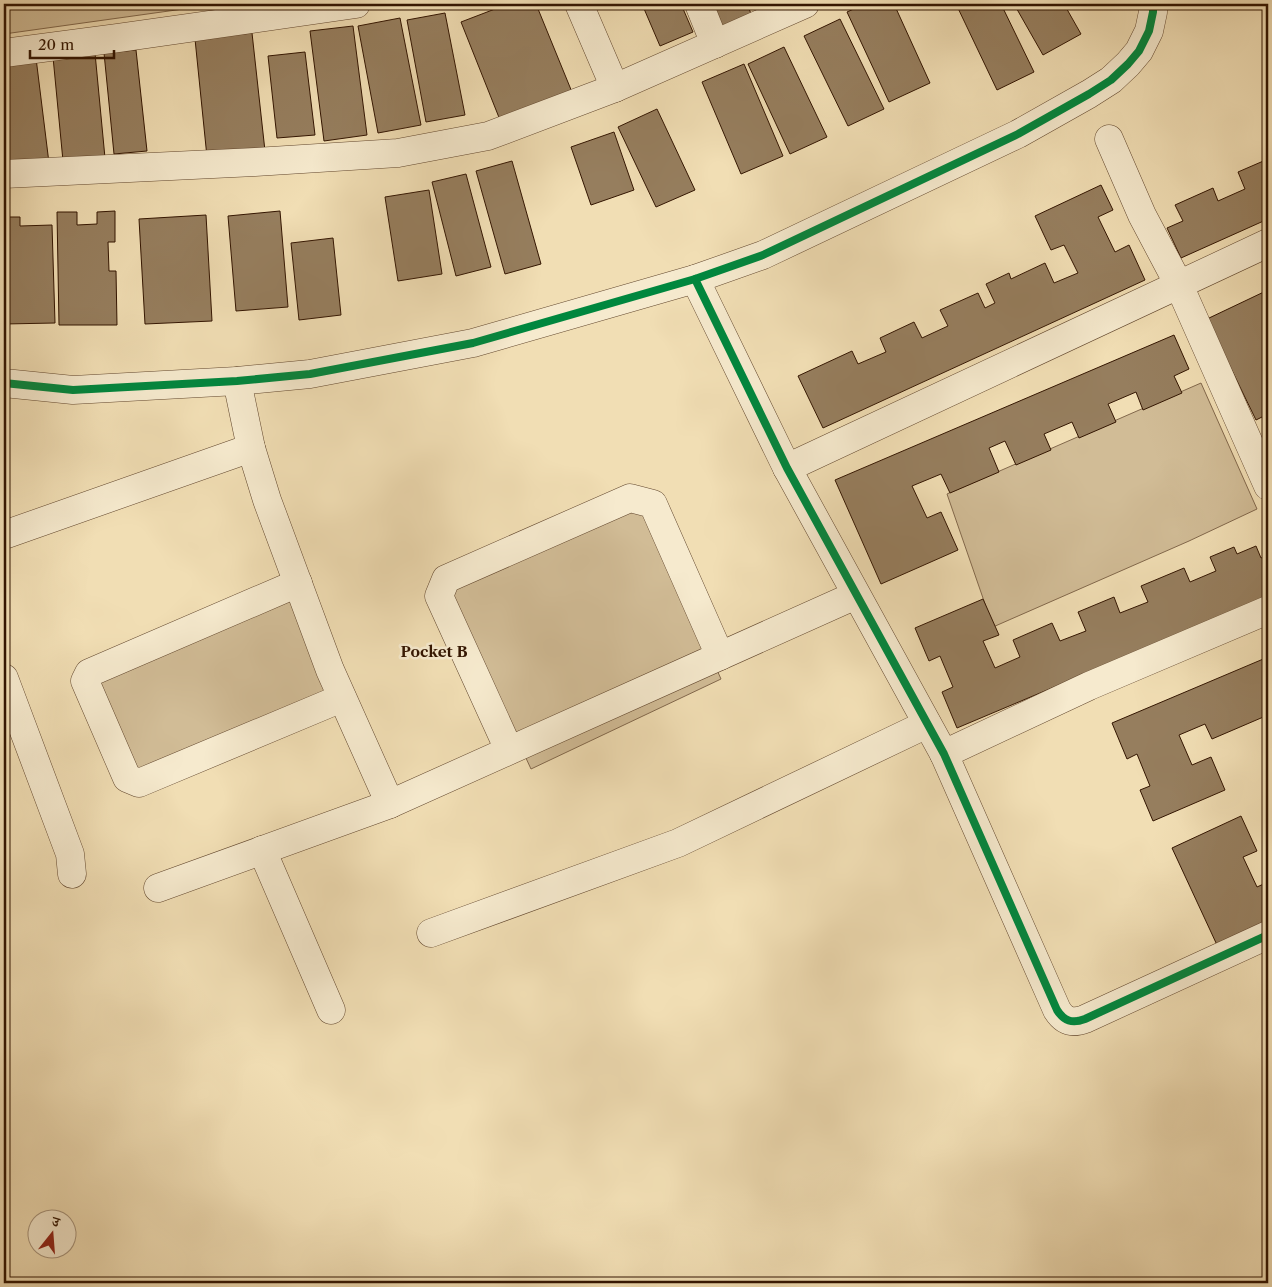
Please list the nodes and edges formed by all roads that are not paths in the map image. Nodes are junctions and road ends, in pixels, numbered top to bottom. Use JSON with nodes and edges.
{"nodes":[{"id":1,"x":356,"y":4,"type":"edge"},
{"id":2,"x":579,"y":4,"type":"edge"},
{"id":3,"x":698,"y":4,"type":"edge"},
{"id":4,"x":805,"y":4,"type":"edge"},
{"id":5,"x":1153,"y":4,"type":"edge"},
{"id":6,"x":715,"y":44,"type":"junction"},
{"id":7,"x":4,"y":53,"type":"edge"},
{"id":8,"x":615,"y":88,"type":"junction"},
{"id":9,"x":1109,"y":139,"type":"dead end"},
{"id":10,"x":4,"y":174,"type":"edge"},
{"id":11,"x":1268,"y":243,"type":"edge"},
{"id":12,"x":695,"y":279,"type":"junction"},
{"id":13,"x":1180,"y":285,"type":"junction"},
{"id":14,"x":237,"y":380,"type":"junction"},
{"id":15,"x":4,"y":383,"type":"edge"},
{"id":16,"x":251,"y":448,"type":"junction"},
{"id":17,"x":788,"y":468,"type":"junction"},
{"id":18,"x":1268,"y":486,"type":"edge"},
{"id":19,"x":4,"y":535,"type":"edge"},
{"id":20,"x":298,"y":583,"type":"junction"},
{"id":21,"x":856,"y":595,"type":"junction"},
{"id":22,"x":1268,"y":610,"type":"edge"},
{"id":23,"x":720,"y":656,"type":"junction"},
{"id":24,"x":4,"y":678,"type":"edge"},
{"id":25,"x":342,"y":698,"type":"junction"},
{"id":26,"x":928,"y":724,"type":"junction"},
{"id":27,"x":509,"y":750,"type":"junction"},
{"id":28,"x":944,"y":754,"type":"junction"},
{"id":29,"x":390,"y":804,"type":"junction"},
{"id":30,"x":262,"y":850,"type":"junction"},
{"id":31,"x":72,"y":874,"type":"dead end"},
{"id":32,"x":158,"y":888,"type":"dead end"},
{"id":33,"x":431,"y":933,"type":"dead end"},
{"id":34,"x":1268,"y":935,"type":"edge"},
{"id":35,"x":332,"y":1010,"type":"dead end"}],
"edges":[{"from":1,"to":7,"type":"street"},
{"from":2,"to":8,"type":"street"},
{"from":3,"to":6,"type":"street"},
{"from":4,"to":6,"type":"street"},
{"from":5,"to":12,"type":"street"},
{"from":6,"to":8,"type":"street"},
{"from":8,"to":10,"type":"street"},
{"from":9,"to":13,"type":"street"},
{"from":11,"to":13,"type":"street"},
{"from":12,"to":14,"type":"street"},
{"from":12,"to":17,"type":"street"},
{"from":13,"to":17,"type":"street"},
{"from":13,"to":18,"type":"street"},
{"from":14,"to":15,"type":"street"},
{"from":14,"to":16,"type":"street"},
{"from":16,"to":19,"type":"street"},
{"from":16,"to":20,"type":"street"},
{"from":17,"to":21,"type":"street"},
{"from":20,"to":25,"type":"street"},
{"from":20,"to":25,"type":"street"},
{"from":21,"to":23,"type":"street"},
{"from":21,"to":26,"type":"street"},
{"from":22,"to":28,"type":"street"},
{"from":23,"to":27,"type":"street"},
{"from":23,"to":27,"type":"street"},
{"from":24,"to":31,"type":"street"},
{"from":25,"to":29,"type":"street"},
{"from":26,"to":28,"type":"street"},
{"from":26,"to":33,"type":"street"},
{"from":27,"to":29,"type":"street"},
{"from":28,"to":34,"type":"street"},
{"from":29,"to":30,"type":"street"},
{"from":30,"to":32,"type":"street"},
{"from":30,"to":35,"type":"street"}]}
